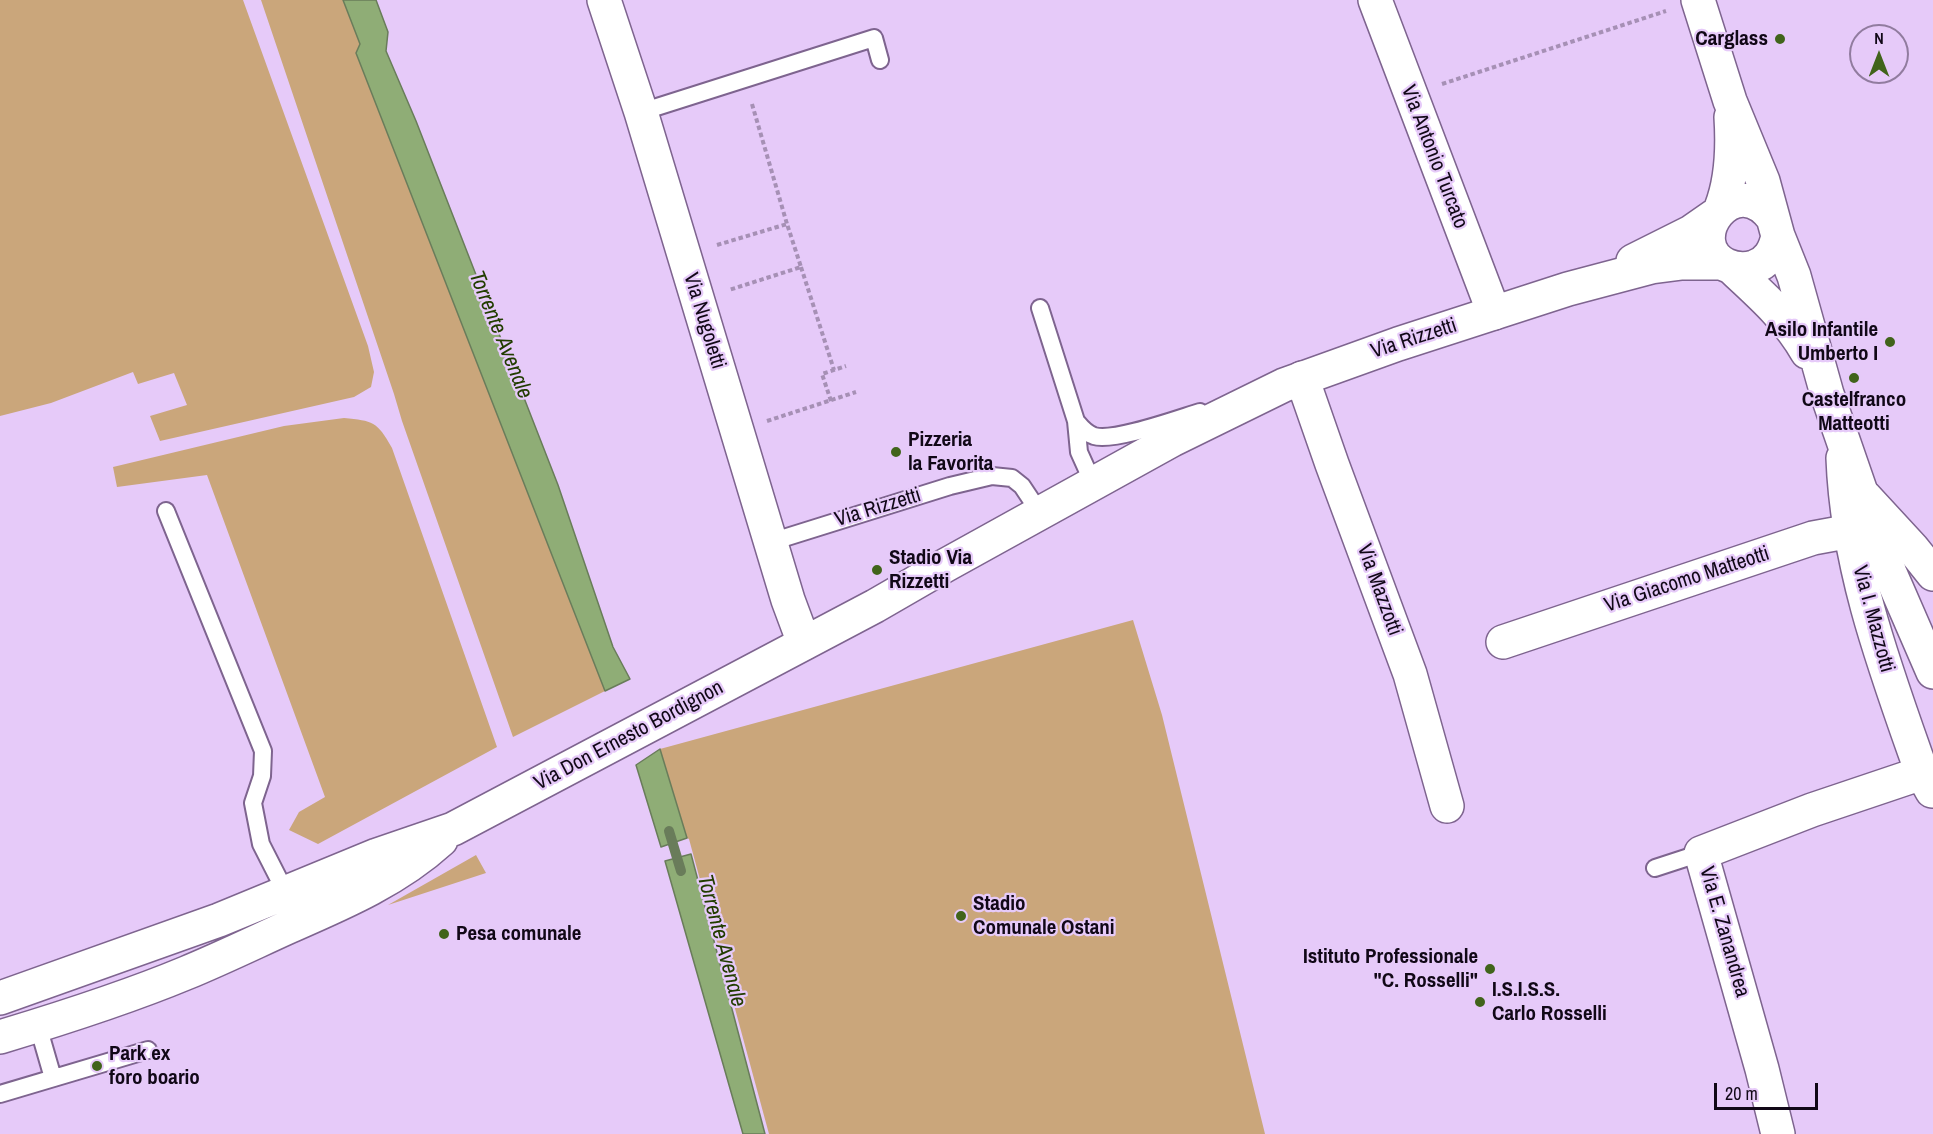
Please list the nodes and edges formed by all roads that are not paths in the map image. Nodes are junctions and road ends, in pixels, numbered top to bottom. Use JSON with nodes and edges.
{"nodes":[{"id":1,"x":604,"y":0,"type":"edge"},
{"id":2,"x":1376,"y":0,"type":"edge"},
{"id":3,"x":1698,"y":0,"type":"edge"},
{"id":4,"x":880,"y":60,"type":"dead end"},
{"id":5,"x":1730,"y":101,"type":"junction"},
{"id":6,"x":640,"y":112,"type":"junction"},
{"id":7,"x":1717,"y":212,"type":"junction"},
{"id":8,"x":1775,"y":227,"type":"junction"},
{"id":9,"x":1727,"y":265,"type":"junction"},
{"id":10,"x":1568,"y":289,"type":"junction"},
{"id":11,"x":1040,"y":308,"type":"dead end"},
{"id":12,"x":1494,"y":313,"type":"junction"},
{"id":13,"x":1302,"y":378,"type":"junction"},
{"id":14,"x":1827,"y":394,"type":"junction"},
{"id":15,"x":1262,"y":395,"type":"junction"},
{"id":16,"x":1076,"y":421,"type":"junction"},
{"id":17,"x":1843,"y":438,"type":"junction"},
{"id":18,"x":1093,"y":483,"type":"junction"},
{"id":19,"x":1863,"y":495,"type":"junction"},
{"id":20,"x":166,"y":511,"type":"dead end"},
{"id":21,"x":1040,"y":513,"type":"junction"},
{"id":22,"x":1862,"y":529,"type":"junction"},
{"id":23,"x":771,"y":542,"type":"junction"},
{"id":24,"x":1933,"y":574,"type":"edge"},
{"id":25,"x":804,"y":642,"type":"junction"},
{"id":26,"x":1503,"y":642,"type":"dead end"},
{"id":27,"x":1933,"y":672,"type":"edge"},
{"id":28,"x":1928,"y":783,"type":"edge"},
{"id":29,"x":1447,"y":806,"type":"dead end"},
{"id":30,"x":1701,"y":853,"type":"junction"},
{"id":31,"x":1655,"y":868,"type":"dead end"},
{"id":32,"x":294,"y":907,"type":"junction"},
{"id":33,"x":105,"y":961,"type":"junction"},
{"id":34,"x":0,"y":998,"type":"edge"},
{"id":35,"x":0,"y":1015,"type":"edge"},
{"id":36,"x":38,"y":1026,"type":"junction"},
{"id":37,"x":0,"y":1037,"type":"edge"},
{"id":38,"x":148,"y":1050,"type":"dead end"},
{"id":39,"x":52,"y":1078,"type":"junction"},
{"id":40,"x":0,"y":1094,"type":"edge"},
{"id":41,"x":1778,"y":1134,"type":"edge"}],
"edges":[{"from":1,"to":6,"type":"street","name":"Via Nugoletti"},
{"from":2,"to":12,"type":"street","name":"Via Antonio Turcato"},
{"from":3,"to":5,"type":"street"},
{"from":4,"to":6,"type":"lane"},
{"from":5,"to":7,"type":"street"},
{"from":5,"to":8,"type":"street"},
{"from":6,"to":23,"type":"street","name":"Via Nugoletti"},
{"from":7,"to":8,"type":"street"},
{"from":7,"to":9,"type":"street"},
{"from":7,"to":10,"type":"street","name":"Via Rizzetti"},
{"from":8,"to":9,"type":"street"},
{"from":8,"to":14,"type":"street"},
{"from":9,"to":10,"type":"street","name":"Via Rizzetti"},
{"from":9,"to":14,"type":"street"},
{"from":10,"to":12,"type":"street","name":"Via Rizzetti"},
{"from":11,"to":16,"type":"lane"},
{"from":12,"to":13,"type":"street","name":"Via Rizzetti"},
{"from":13,"to":15,"type":"street","name":"Via Rizzetti"},
{"from":13,"to":29,"type":"street","name":"Via Mazzotti"},
{"from":14,"to":17,"type":"street"},
{"from":15,"to":16,"type":"lane","name":"Via Rizzetti"},
{"from":15,"to":18,"type":"street","name":"Via Rizzetti"},
{"from":16,"to":18,"type":"lane"},
{"from":17,"to":19,"type":"street"},
{"from":17,"to":22,"type":"street","name":"Via I. Mazzotti"},
{"from":18,"to":21,"type":"street","name":"Via Rizzetti"},
{"from":19,"to":22,"type":"street"},
{"from":19,"to":24,"type":"street"},
{"from":20,"to":32,"type":"lane"},
{"from":21,"to":23,"type":"lane","name":"Via Rizzetti"},
{"from":21,"to":25,"type":"street","name":"Via Rizzetti"},
{"from":22,"to":26,"type":"street","name":"Via Giacomo Matteotti"},
{"from":22,"to":27,"type":"street"},
{"from":22,"to":28,"type":"street","name":"Via I. Mazzotti"},
{"from":23,"to":25,"type":"street","name":"Via Nugoletti"},
{"from":25,"to":32,"type":"street","name":"Via Don Ernesto Bordignon"},
{"from":28,"to":30,"type":"street","name":"Via E. Zanandrea"},
{"from":30,"to":31,"type":"lane"},
{"from":30,"to":41,"type":"street","name":"Via E. Zanandrea"},
{"from":32,"to":33,"type":"street"},
{"from":32,"to":36,"type":"street"},
{"from":33,"to":34,"type":"street"},
{"from":33,"to":36,"type":"street"},
{"from":35,"to":36,"type":"street"},
{"from":36,"to":37,"type":"street"},
{"from":36,"to":39,"type":"lane"},
{"from":38,"to":39,"type":"lane"},
{"from":39,"to":40,"type":"lane"}]}
